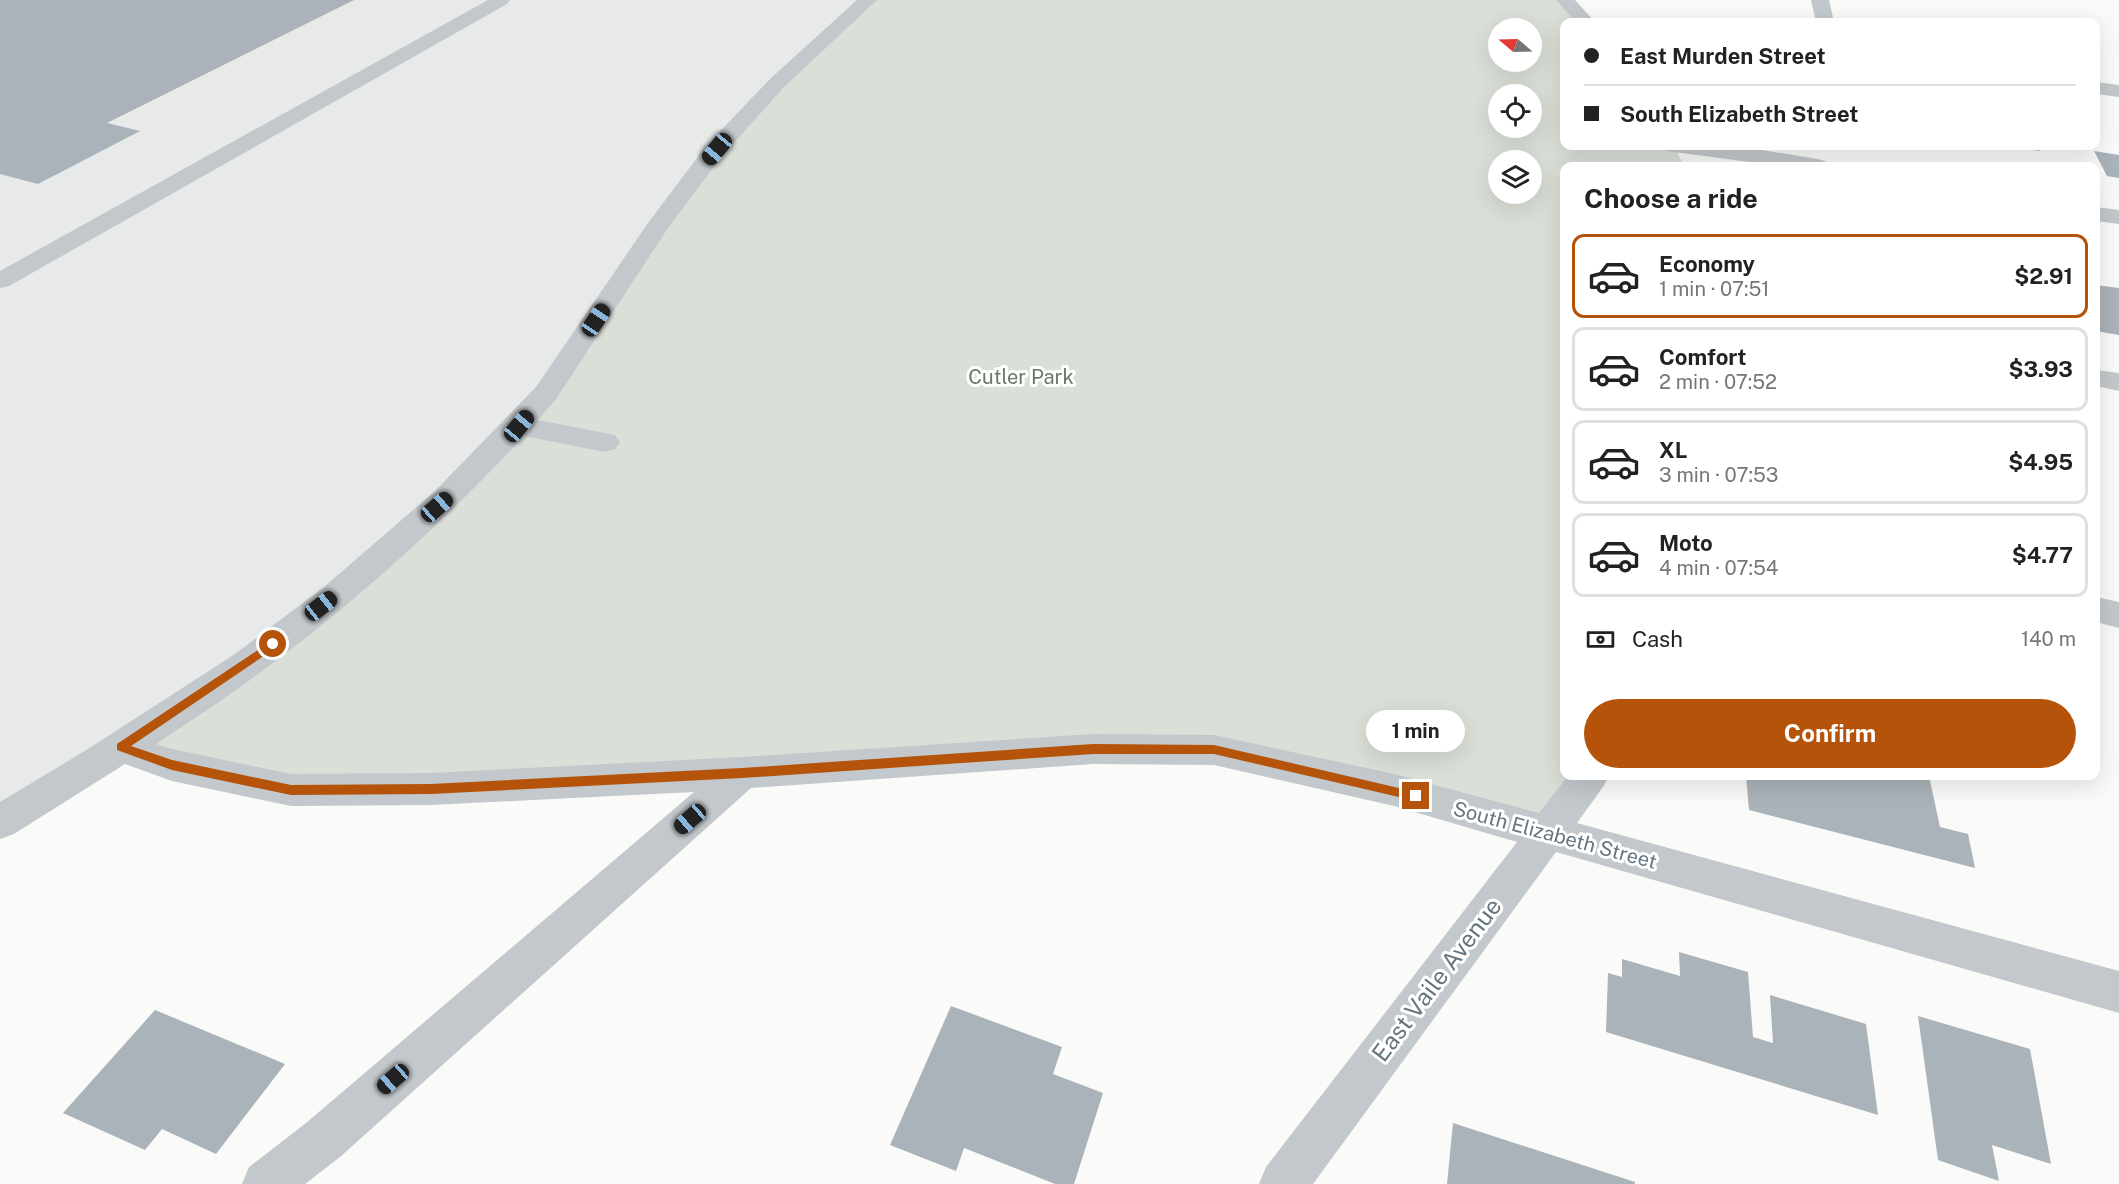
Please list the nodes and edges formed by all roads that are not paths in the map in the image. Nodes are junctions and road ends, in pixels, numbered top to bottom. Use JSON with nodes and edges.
{"nodes":[{"id":1,"x":501,"y":0,"type":"edge"},
{"id":2,"x":868,"y":0,"type":"edge"},
{"id":3,"x":1565,"y":0,"type":"edge"},
{"id":4,"x":1821,"y":0,"type":"edge"},
{"id":5,"x":1582,"y":18,"type":"edge"},
{"id":6,"x":1825,"y":18,"type":"edge"},
{"id":7,"x":2100,"y":89,"type":"edge"},
{"id":8,"x":2119,"y":91,"type":"edge"},
{"id":9,"x":1707,"y":150,"type":"edge"},
{"id":10,"x":1792,"y":162,"type":"edge"},
{"id":11,"x":2100,"y":215,"type":"edge"},
{"id":12,"x":2119,"y":217,"type":"edge"},
{"id":13,"x":0,"y":281,"type":"edge"},
{"id":14,"x":2100,"y":379,"type":"edge"},
{"id":15,"x":2119,"y":382,"type":"edge"},
{"id":16,"x":519,"y":426,"type":"junction"},
{"id":17,"x":605,"y":442,"type":"dead end"},
{"id":18,"x":2100,"y":611,"type":"edge"},
{"id":19,"x":2119,"y":615,"type":"edge"},
{"id":20,"x":121,"y":747,"type":"junction"},
{"id":21,"x":742,"y":773,"type":"junction"},
{"id":22,"x":1587,"y":780,"type":"edge"},
{"id":23,"x":0,"y":822,"type":"edge"},
{"id":24,"x":1549,"y":833,"type":"junction"},
{"id":25,"x":2119,"y":992,"type":"edge"},
{"id":26,"x":266,"y":1184,"type":"edge"},
{"id":27,"x":1282,"y":1184,"type":"edge"}],
"edges":[{"from":1,"to":13,"type":"street"},
{"from":2,"to":16,"type":"street"},
{"from":3,"to":5,"type":"street"},
{"from":4,"to":6,"type":"street"},
{"from":7,"to":8,"type":"street"},
{"from":9,"to":10,"type":"street"},
{"from":11,"to":12,"type":"street"},
{"from":14,"to":15,"type":"street"},
{"from":16,"to":17,"type":"street"},
{"from":16,"to":20,"type":"street"},
{"from":18,"to":19,"type":"street"},
{"from":20,"to":21,"type":"street","name":"South Elizabeth Street"},
{"from":20,"to":23,"type":"street"},
{"from":21,"to":24,"type":"street","name":"South Elizabeth Street"},
{"from":21,"to":26,"type":"street"},
{"from":22,"to":24,"type":"street","name":"East Vaile Avenue"},
{"from":24,"to":25,"type":"street","name":"South Elizabeth Street"},
{"from":24,"to":27,"type":"street","name":"East Vaile Avenue"}]}
